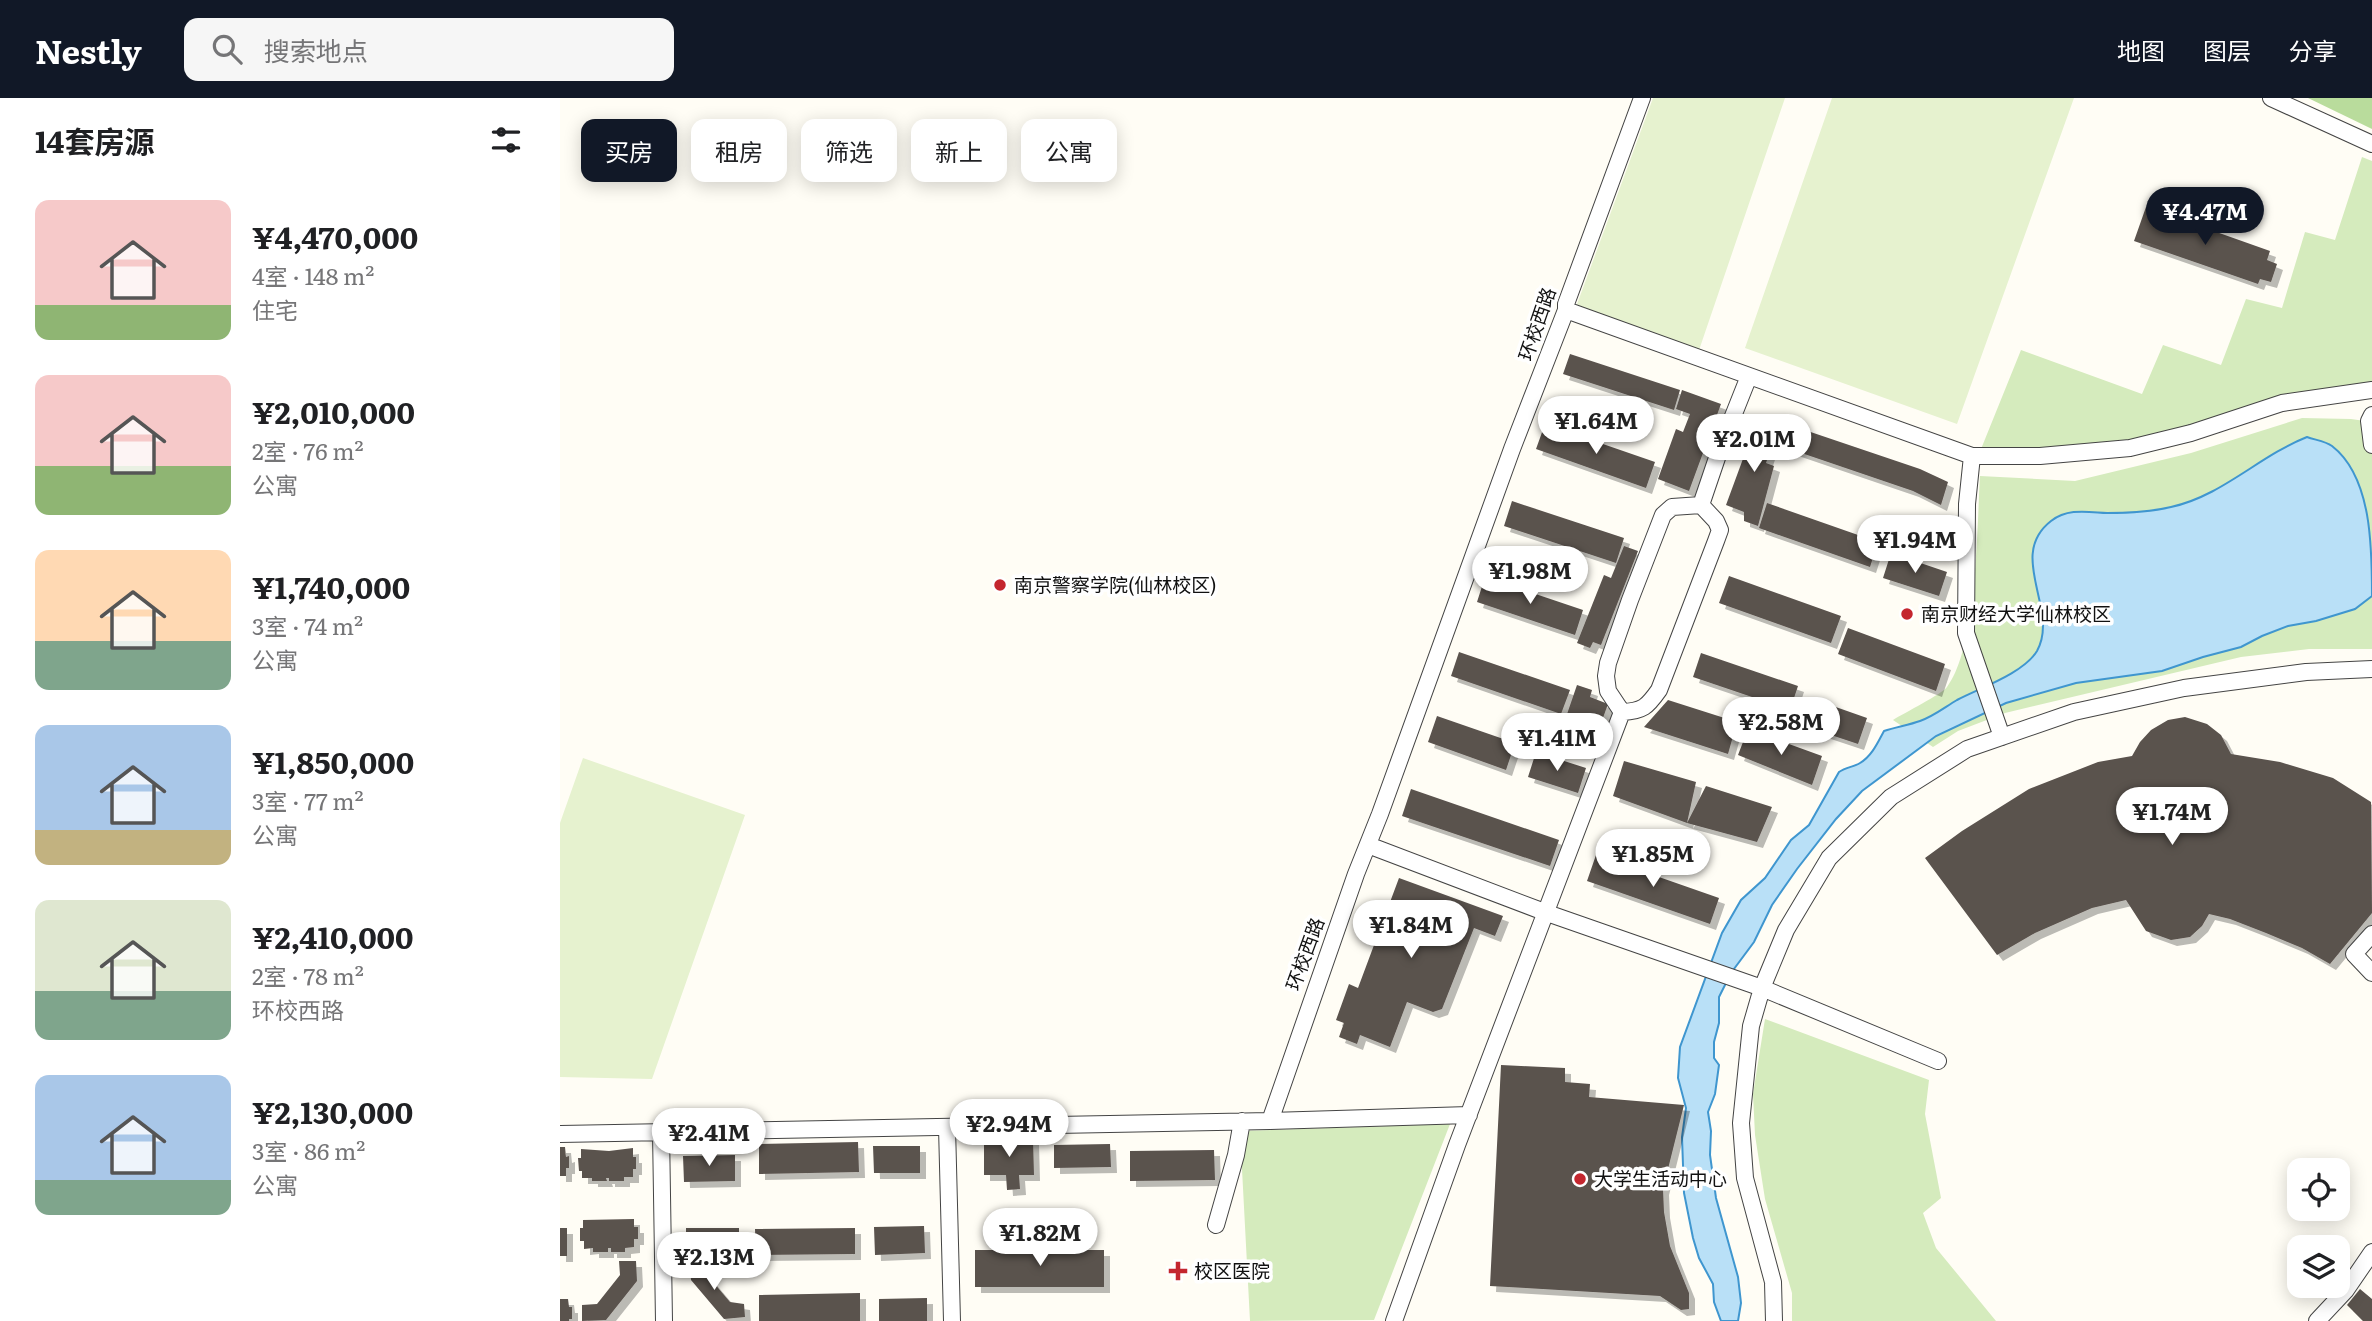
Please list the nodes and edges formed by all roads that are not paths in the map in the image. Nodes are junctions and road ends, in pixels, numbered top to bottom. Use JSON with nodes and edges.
{"nodes":[{"id":1,"x":1642,"y":98,"type":"edge"},
{"id":2,"x":2271,"y":98,"type":"edge"},
{"id":3,"x":2372,"y":144,"type":"edge"},
{"id":4,"x":1566,"y":310,"type":"junction"},
{"id":5,"x":1749,"y":376,"type":"junction"},
{"id":6,"x":2372,"y":390,"type":"edge"},
{"id":7,"x":2372,"y":415,"type":"edge"},
{"id":8,"x":2372,"y":444,"type":"edge"},
{"id":9,"x":1972,"y":456,"type":"junction"},
{"id":10,"x":1701,"y":505,"type":"junction"},
{"id":11,"x":2372,"y":669,"type":"edge"},
{"id":12,"x":1622,"y":712,"type":"junction"},
{"id":13,"x":2003,"y":737,"type":"junction"},
{"id":14,"x":1368,"y":845,"type":"junction"},
{"id":15,"x":1547,"y":913,"type":"junction"},
{"id":16,"x":2372,"y":934,"type":"edge"},
{"id":17,"x":2372,"y":973,"type":"edge"},
{"id":18,"x":1762,"y":988,"type":"junction"},
{"id":19,"x":1938,"y":1061,"type":"dead end"},
{"id":20,"x":1469,"y":1115,"type":"junction"},
{"id":21,"x":1242,"y":1121,"type":"junction"},
{"id":22,"x":1270,"y":1121,"type":"junction"},
{"id":23,"x":947,"y":1127,"type":"junction"},
{"id":24,"x":661,"y":1132,"type":"junction"},
{"id":25,"x":560,"y":1134,"type":"edge"},
{"id":26,"x":1216,"y":1225,"type":"dead end"},
{"id":27,"x":2372,"y":1252,"type":"edge"},
{"id":28,"x":664,"y":1321,"type":"edge"},
{"id":29,"x":952,"y":1321,"type":"edge"},
{"id":30,"x":1394,"y":1321,"type":"edge"},
{"id":31,"x":1774,"y":1321,"type":"edge"},
{"id":32,"x":2317,"y":1321,"type":"edge"}],
"edges":[{"from":1,"to":4,"type":"street","name":"环校西路"},
{"from":2,"to":3,"type":"street"},
{"from":4,"to":5,"type":"street"},
{"from":4,"to":14,"type":"street","name":"环校西路"},
{"from":5,"to":9,"type":"street"},
{"from":5,"to":10,"type":"street"},
{"from":6,"to":9,"type":"street"},
{"from":7,"to":8,"type":"street"},
{"from":9,"to":13,"type":"street"},
{"from":10,"to":12,"type":"street"},
{"from":10,"to":12,"type":"street"},
{"from":11,"to":13,"type":"street"},
{"from":12,"to":15,"type":"street"},
{"from":13,"to":18,"type":"street"},
{"from":14,"to":15,"type":"street"},
{"from":14,"to":22,"type":"street","name":"环校西路"},
{"from":15,"to":18,"type":"street"},
{"from":15,"to":20,"type":"street"},
{"from":16,"to":17,"type":"street"},
{"from":18,"to":19,"type":"street"},
{"from":18,"to":31,"type":"street"},
{"from":20,"to":22,"type":"street"},
{"from":20,"to":30,"type":"street"},
{"from":21,"to":22,"type":"street"},
{"from":21,"to":23,"type":"street"},
{"from":21,"to":26,"type":"street"},
{"from":23,"to":24,"type":"street"},
{"from":23,"to":29,"type":"street"},
{"from":24,"to":25,"type":"street"},
{"from":24,"to":28,"type":"street"},
{"from":27,"to":32,"type":"street"}]}
